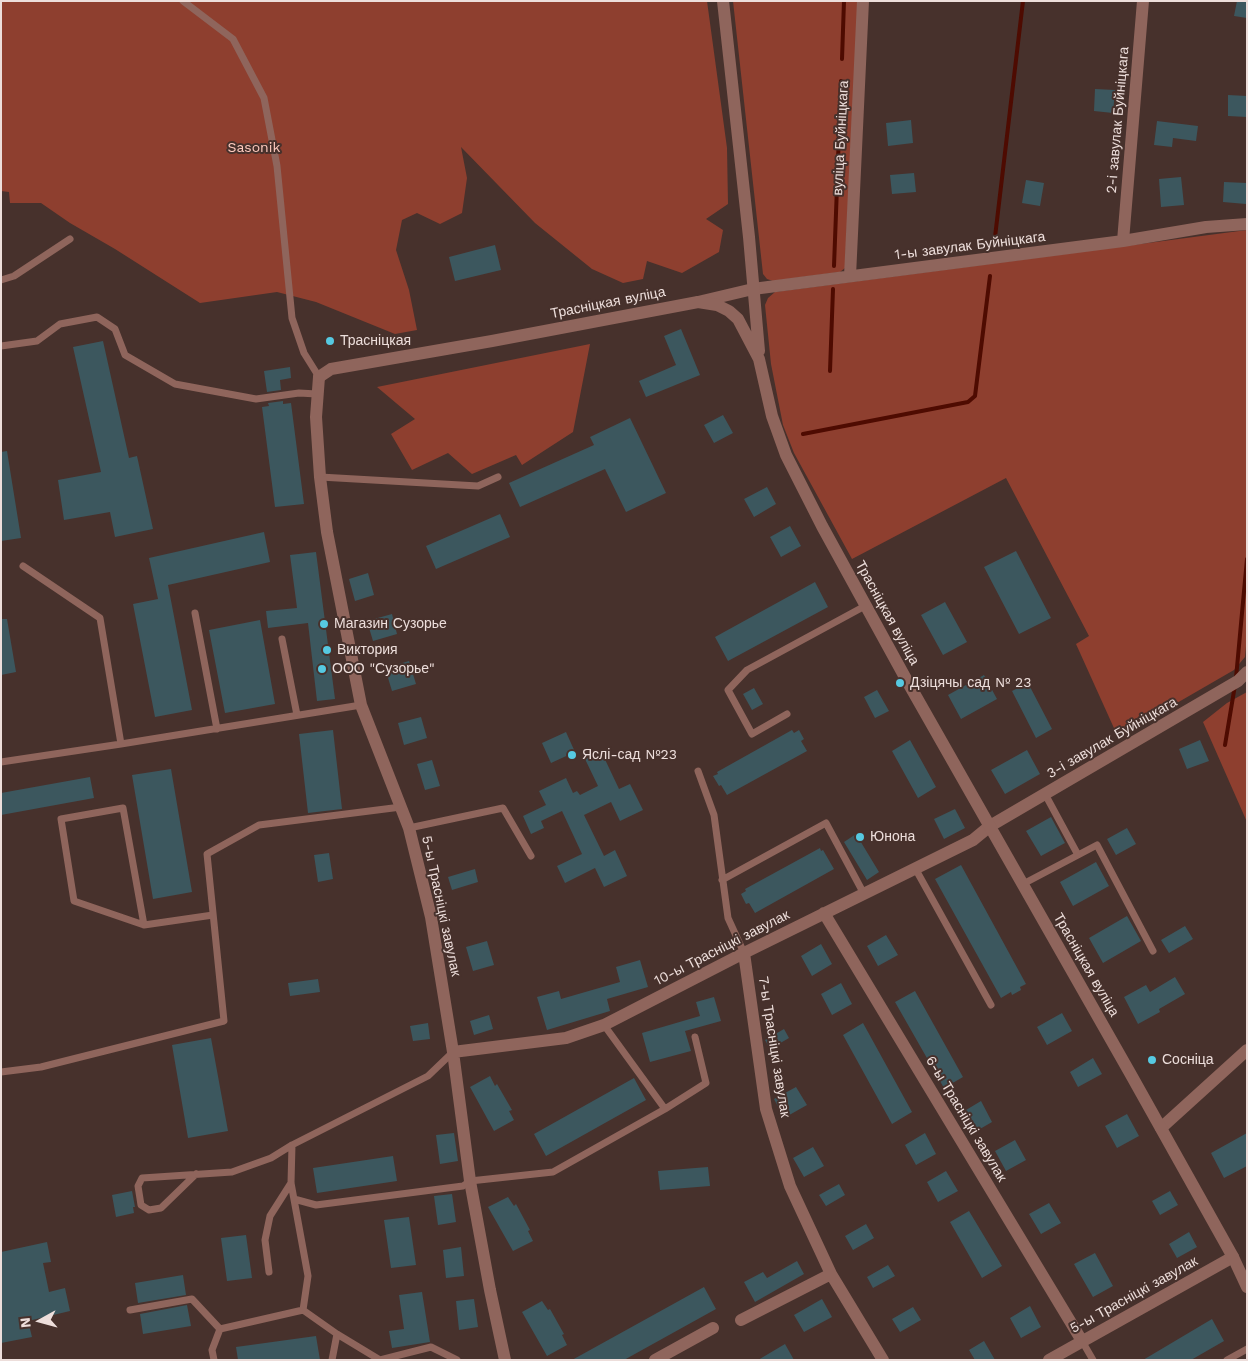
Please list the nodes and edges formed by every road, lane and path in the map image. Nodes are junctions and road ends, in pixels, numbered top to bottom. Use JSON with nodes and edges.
{"nodes":[{"id":1,"x":183,"y":1,"type":"edge"},
{"id":2,"x":723,"y":1,"type":"edge"},
{"id":3,"x":863,"y":1,"type":"edge"},
{"id":4,"x":1144,"y":1,"type":"edge"},
{"id":5,"x":1247,"y":224,"type":"edge"},
{"id":6,"x":70,"y":239,"type":"dead end"},
{"id":7,"x":1123,"y":241,"type":"junction"},
{"id":8,"x":850,"y":276,"type":"junction"},
{"id":9,"x":1,"y":280,"type":"edge"},
{"id":10,"x":753,"y":289,"type":"junction"},
{"id":11,"x":698,"y":302,"type":"junction"},
{"id":12,"x":1,"y":346,"type":"edge"},
{"id":13,"x":759,"y":359,"type":"junction"},
{"id":14,"x":319,"y":377,"type":"junction"},
{"id":15,"x":318,"y":394,"type":"junction"},
{"id":16,"x":320,"y":477,"type":"junction"},
{"id":17,"x":498,"y":477,"type":"dead end"},
{"id":18,"x":23,"y":566,"type":"dead end"},
{"id":19,"x":865,"y":606,"type":"junction"},
{"id":20,"x":194,"y":613,"type":"dead end"},
{"id":21,"x":282,"y":639,"type":"dead end"},
{"id":22,"x":1247,"y":672,"type":"edge"},
{"id":23,"x":361,"y":705,"type":"junction"},
{"id":24,"x":787,"y":714,"type":"dead end"},
{"id":25,"x":297,"y":715,"type":"junction"},
{"id":26,"x":217,"y":729,"type":"junction"},
{"id":27,"x":121,"y":744,"type":"junction"},
{"id":28,"x":1,"y":762,"type":"edge"},
{"id":29,"x":698,"y":771,"type":"dead end"},
{"id":30,"x":1045,"y":794,"type":"junction"},
{"id":31,"x":401,"y":807,"type":"junction"},
{"id":32,"x":990,"y":826,"type":"junction"},
{"id":33,"x":409,"y":828,"type":"junction"},
{"id":34,"x":1078,"y":855,"type":"junction"},
{"id":35,"x":531,"y":856,"type":"dead end"},
{"id":36,"x":914,"y":868,"type":"junction"},
{"id":37,"x":722,"y":880,"type":"junction"},
{"id":38,"x":1023,"y":884,"type":"junction"},
{"id":39,"x":864,"y":894,"type":"junction"},
{"id":40,"x":824,"y":913,"type":"junction"},
{"id":41,"x":213,"y":914,"type":"junction"},
{"id":42,"x":144,"y":925,"type":"junction"},
{"id":43,"x":1153,"y":951,"type":"dead end"},
{"id":44,"x":744,"y":953,"type":"junction"},
{"id":45,"x":991,"y":1005,"type":"dead end"},
{"id":46,"x":604,"y":1025,"type":"junction"},
{"id":47,"x":695,"y":1038,"type":"dead end"},
{"id":48,"x":1247,"y":1050,"type":"edge"},
{"id":49,"x":453,"y":1052,"type":"junction"},
{"id":50,"x":1,"y":1072,"type":"edge"},
{"id":51,"x":665,"y":1109,"type":"junction"},
{"id":52,"x":1161,"y":1128,"type":"junction"},
{"id":53,"x":292,"y":1145,"type":"junction"},
{"id":54,"x":196,"y":1174,"type":"junction"},
{"id":55,"x":470,"y":1181,"type":"junction"},
{"id":56,"x":291,"y":1183,"type":"junction"},
{"id":57,"x":294,"y":1199,"type":"junction"},
{"id":58,"x":1233,"y":1257,"type":"junction"},
{"id":59,"x":269,"y":1272,"type":"dead end"},
{"id":60,"x":831,"y":1274,"type":"junction"},
{"id":61,"x":1247,"y":1286,"type":"edge"},
{"id":62,"x":130,"y":1310,"type":"dead end"},
{"id":63,"x":303,"y":1310,"type":"junction"},
{"id":64,"x":741,"y":1320,"type":"dead end"},
{"id":65,"x":713,"y":1328,"type":"dead end"},
{"id":66,"x":220,"y":1329,"type":"junction"},
{"id":67,"x":337,"y":1334,"type":"junction"},
{"id":68,"x":1082,"y":1341,"type":"junction"},
{"id":69,"x":1247,"y":1349,"type":"edge"},
{"id":70,"x":214,"y":1360,"type":"edge"},
{"id":71,"x":332,"y":1360,"type":"edge"},
{"id":72,"x":380,"y":1360,"type":"edge"},
{"id":73,"x":456,"y":1360,"type":"edge"},
{"id":74,"x":505,"y":1360,"type":"edge"},
{"id":75,"x":655,"y":1360,"type":"edge"},
{"id":76,"x":883,"y":1360,"type":"edge"},
{"id":77,"x":1049,"y":1360,"type":"edge"},
{"id":78,"x":1092,"y":1360,"type":"edge"},
{"id":79,"x":1227,"y":1360,"type":"edge"}],
"edges":[{"from":1,"to":14,"type":"lane"},
{"from":2,"to":10,"type":"street"},
{"from":3,"to":8,"type":"street","name":"вуліца Буйніцкага"},
{"from":4,"to":7,"type":"street","name":"2-і завулак Буйніцкага"},
{"from":5,"to":7,"type":"street","name":"1-ы завулак Буйніцкага"},
{"from":6,"to":9,"type":"lane"},
{"from":7,"to":8,"type":"street","name":"1-ы завулак Буйніцкага"},
{"from":8,"to":10,"type":"street","name":"1-ы завулак Буйніцкага"},
{"from":10,"to":11,"type":"street","name":"1-ы завулак Буйніцкага"},
{"from":10,"to":13,"type":"street"},
{"from":11,"to":13,"type":"street","name":"Трасніцкая вуліца"},
{"from":11,"to":14,"type":"street","name":"Трасніцкая вуліца"},
{"from":12,"to":15,"type":"lane"},
{"from":13,"to":19,"type":"street","name":"Трасніцкая вуліца"},
{"from":14,"to":15,"type":"street","name":"5-ы Трасніцкі завулак"},
{"from":15,"to":16,"type":"street","name":"5-ы Трасніцкі завулак"},
{"from":16,"to":17,"type":"lane"},
{"from":16,"to":23,"type":"street","name":"5-ы Трасніцкі завулак"},
{"from":18,"to":27,"type":"lane"},
{"from":19,"to":24,"type":"lane"},
{"from":19,"to":32,"type":"street","name":"Трасніцкая вуліца"},
{"from":20,"to":26,"type":"lane"},
{"from":21,"to":25,"type":"lane"},
{"from":22,"to":30,"type":"street","name":"3-і завулак Буйніцкага"},
{"from":23,"to":25,"type":"lane"},
{"from":23,"to":31,"type":"street","name":"5-ы Трасніцкі завулак"},
{"from":25,"to":26,"type":"lane"},
{"from":26,"to":27,"type":"lane"},
{"from":27,"to":28,"type":"lane"},
{"from":29,"to":37,"type":"lane"},
{"from":30,"to":32,"type":"street","name":"3-і завулак Буйніцкага"},
{"from":30,"to":34,"type":"lane"},
{"from":31,"to":33,"type":"street","name":"5-ы Трасніцкі завулак"},
{"from":31,"to":41,"type":"lane"},
{"from":32,"to":36,"type":"street","name":"10-ы Трасніцкі завулак"},
{"from":32,"to":38,"type":"street","name":"Трасніцкая вуліца"},
{"from":33,"to":35,"type":"lane"},
{"from":33,"to":49,"type":"street","name":"5-ы Трасніцкі завулак"},
{"from":34,"to":38,"type":"lane"},
{"from":34,"to":43,"type":"lane"},
{"from":36,"to":39,"type":"street","name":"10-ы Трасніцкі завулак"},
{"from":36,"to":45,"type":"lane"},
{"from":37,"to":39,"type":"lane"},
{"from":37,"to":44,"type":"lane"},
{"from":38,"to":52,"type":"street","name":"Трасніцкая вуліца"},
{"from":39,"to":40,"type":"street","name":"10-ы Трасніцкі завулак"},
{"from":40,"to":44,"type":"street","name":"10-ы Трасніцкі завулак"},
{"from":40,"to":68,"type":"street","name":"6-ы Трасніцкі завулак"},
{"from":41,"to":42,"type":"lane"},
{"from":41,"to":50,"type":"lane"},
{"from":42,"to":42,"type":"lane"},
{"from":44,"to":46,"type":"street","name":"10-ы Трасніцкі завулак"},
{"from":44,"to":60,"type":"street","name":"7-ы Трасніцкі завулак"},
{"from":46,"to":49,"type":"street","name":"10-ы Трасніцкі завулак"},
{"from":46,"to":51,"type":"lane"},
{"from":47,"to":51,"type":"lane"},
{"from":48,"to":52,"type":"street"},
{"from":49,"to":53,"type":"lane"},
{"from":49,"to":55,"type":"street","name":"5-ы Трасніцкі завулак"},
{"from":51,"to":55,"type":"lane"},
{"from":52,"to":58,"type":"street","name":"Трасніцкая вуліца"},
{"from":53,"to":54,"type":"lane"},
{"from":53,"to":56,"type":"lane"},
{"from":54,"to":54,"type":"lane"},
{"from":55,"to":57,"type":"lane"},
{"from":55,"to":74,"type":"street","name":"5-ы Трасніцкі завулак"},
{"from":56,"to":57,"type":"lane"},
{"from":56,"to":59,"type":"lane"},
{"from":57,"to":63,"type":"lane"},
{"from":58,"to":61,"type":"street","name":"Трасніцкая вуліца"},
{"from":58,"to":68,"type":"street","name":"5-ы Трасніцкі завулак"},
{"from":60,"to":64,"type":"street"},
{"from":60,"to":76,"type":"street","name":"7-ы Трасніцкі завулак"},
{"from":62,"to":66,"type":"lane"},
{"from":63,"to":66,"type":"lane"},
{"from":63,"to":67,"type":"lane"},
{"from":65,"to":75,"type":"street"},
{"from":66,"to":70,"type":"lane"},
{"from":67,"to":71,"type":"lane"},
{"from":67,"to":72,"type":"lane"},
{"from":68,"to":77,"type":"street","name":"5-ы Трасніцкі завулак"},
{"from":68,"to":78,"type":"lane"},
{"from":69,"to":79,"type":"lane"},
{"from":72,"to":73,"type":"lane"}]}
